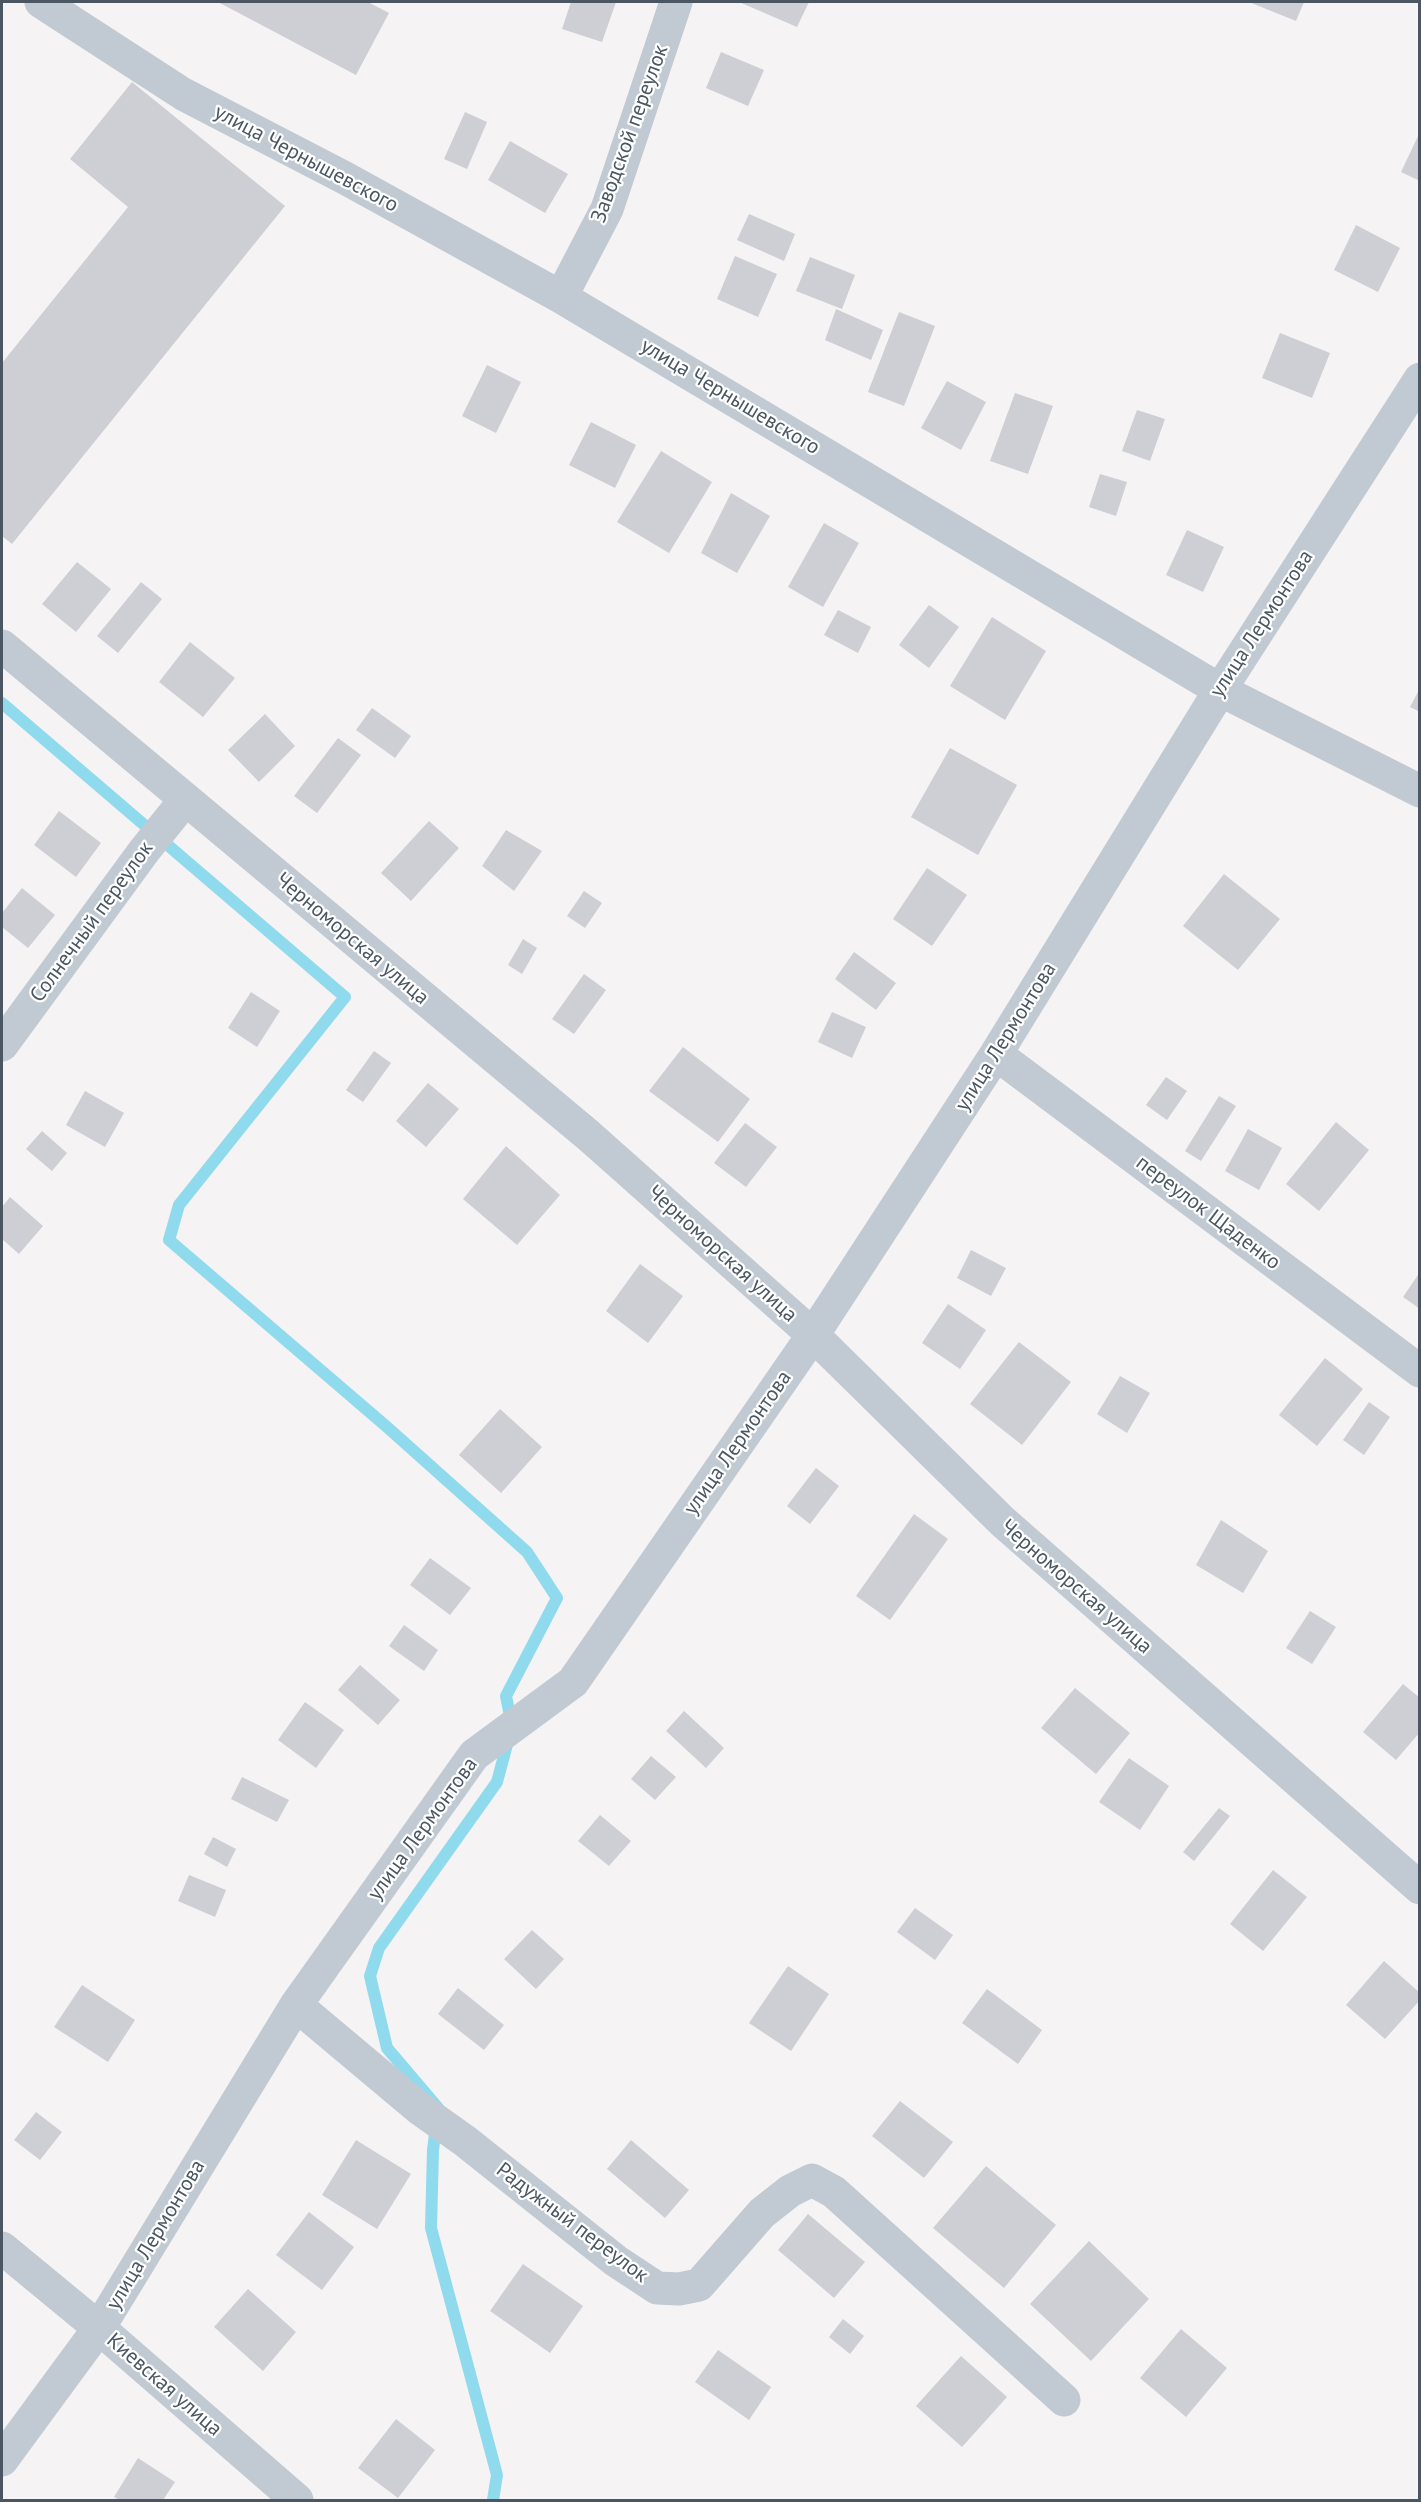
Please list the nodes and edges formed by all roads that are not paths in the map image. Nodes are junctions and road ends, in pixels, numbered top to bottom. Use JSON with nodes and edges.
{"nodes":[{"id":1,"x":41,"y":2,"type":"edge"},
{"id":2,"x":676,"y":2,"type":"edge"},
{"id":3,"x":561,"y":297,"type":"junction"},
{"id":4,"x":1419,"y":379,"type":"edge"},
{"id":5,"x":2,"y":646,"type":"edge"},
{"id":6,"x":1220,"y":690,"type":"junction"},
{"id":7,"x":1419,"y":791,"type":"edge"},
{"id":8,"x":177,"y":809,"type":"junction"},
{"id":9,"x":2,"y":1045,"type":"edge"},
{"id":10,"x":996,"y":1054,"type":"junction"},
{"id":11,"x":813,"y":1335,"type":"junction"},
{"id":12,"x":1419,"y":1371,"type":"edge"},
{"id":13,"x":1419,"y":1888,"type":"edge"},
{"id":14,"x":296,"y":2005,"type":"junction"},
{"id":15,"x":2,"y":2248,"type":"edge"},
{"id":16,"x":99,"y":2328,"type":"junction"},
{"id":17,"x":1064,"y":2400,"type":"dead end"},
{"id":18,"x":2,"y":2460,"type":"edge"},
{"id":19,"x":297,"y":2500,"type":"edge"}],
"edges":[{"from":1,"to":3,"type":"street","name":"улица Чернышевского"},
{"from":2,"to":3,"type":"street","name":"Заводской переулок"},
{"from":3,"to":6,"type":"street","name":"улица Чернышевского"},
{"from":4,"to":6,"type":"street","name":"улица Лермонтова"},
{"from":5,"to":8,"type":"street","name":"Черноморская улица"},
{"from":6,"to":7,"type":"street","name":"улица Чернышевского"},
{"from":6,"to":10,"type":"street","name":"улица Лермонтова"},
{"from":8,"to":9,"type":"street","name":"Солнечный переулок"},
{"from":8,"to":11,"type":"street","name":"Черноморская улица"},
{"from":10,"to":11,"type":"street","name":"улица Лермонтова"},
{"from":10,"to":12,"type":"street","name":"переулок Щаденко"},
{"from":11,"to":13,"type":"street","name":"Черноморская улица"},
{"from":11,"to":14,"type":"street","name":"улица Лермонтова"},
{"from":14,"to":16,"type":"street","name":"улица Лермонтова"},
{"from":14,"to":17,"type":"street","name":"Радужный переулок"},
{"from":15,"to":16,"type":"street","name":"Киевская улица"},
{"from":16,"to":18,"type":"street","name":"улица Лермонтова"},
{"from":16,"to":19,"type":"street","name":"Киевская улица"}]}
